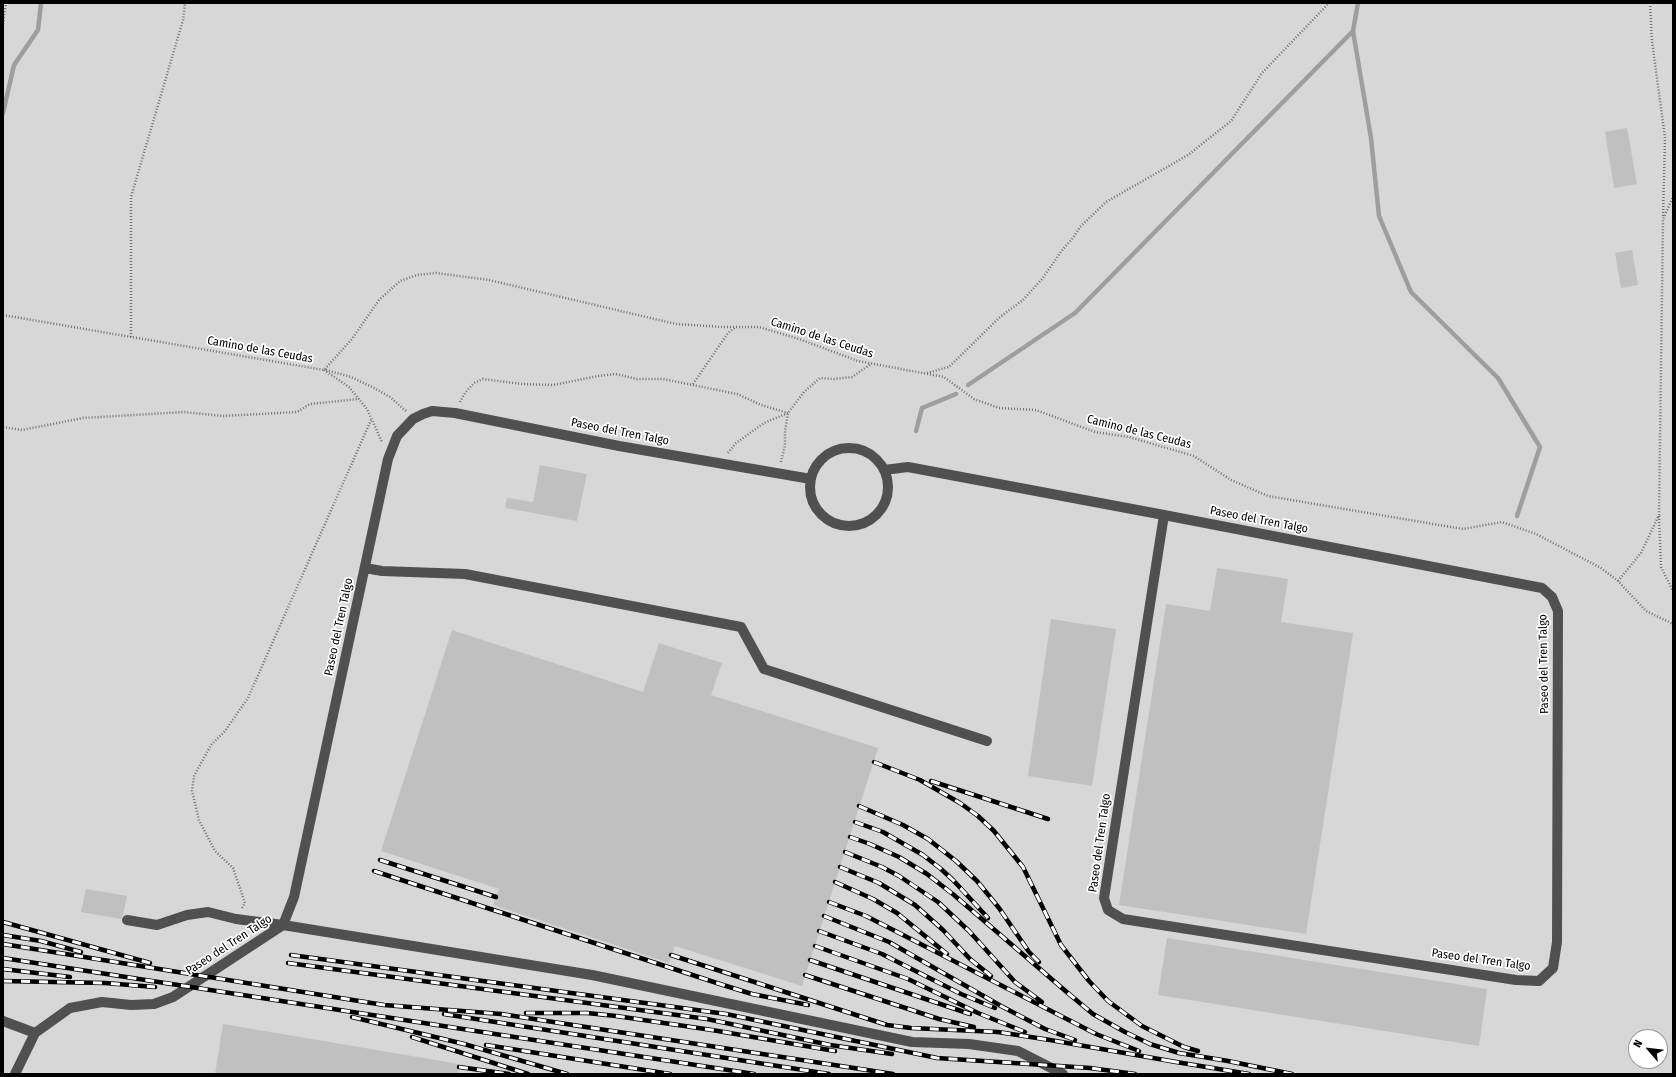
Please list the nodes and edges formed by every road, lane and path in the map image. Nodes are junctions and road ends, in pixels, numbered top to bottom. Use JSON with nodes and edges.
{"nodes":[{"id":1,"x":6,"y":3,"type":"edge"},
{"id":2,"x":185,"y":3,"type":"edge"},
{"id":3,"x":1329,"y":3,"type":"edge"},
{"id":4,"x":1650,"y":3,"type":"edge"},
{"id":5,"x":3,"y":24,"type":"edge"},
{"id":6,"x":1673,"y":197,"type":"edge"},
{"id":7,"x":1663,"y":219,"type":"junction"},
{"id":8,"x":3,"y":315,"type":"edge"},
{"id":9,"x":736,"y":327,"type":"junction"},
{"id":10,"x":131,"y":337,"type":"junction"},
{"id":11,"x":871,"y":363,"type":"junction"},
{"id":12,"x":324,"y":370,"type":"junction"},
{"id":13,"x":926,"y":374,"type":"junction"},
{"id":14,"x":692,"y":384,"type":"junction"},
{"id":15,"x":359,"y":399,"type":"junction"},
{"id":16,"x":455,"y":413,"type":"junction"},
{"id":17,"x":788,"y":413,"type":"junction"},
{"id":18,"x":413,"y":419,"type":"junction"},
{"id":19,"x":371,"y":420,"type":"junction"},
{"id":20,"x":3,"y":427,"type":"edge"},
{"id":21,"x":388,"y":459,"type":"junction"},
{"id":22,"x":719,"y":464,"type":"junction"},
{"id":23,"x":884,"y":470,"type":"junction"},
{"id":24,"x":776,"y":474,"type":"junction"},
{"id":25,"x":811,"y":479,"type":"junction"},
{"id":26,"x":1164,"y":515,"type":"junction"},
{"id":27,"x":1659,"y":515,"type":"junction"},
{"id":28,"x":365,"y":568,"type":"junction"},
{"id":29,"x":1618,"y":581,"type":"junction"},
{"id":30,"x":1673,"y":591,"type":"edge"},
{"id":31,"x":1673,"y":624,"type":"edge"},
{"id":32,"x":988,"y":741,"type":"dead end"},
{"id":33,"x":236,"y":919,"type":"junction"},
{"id":34,"x":127,"y":920,"type":"dead end"},
{"id":35,"x":283,"y":925,"type":"junction"},
{"id":36,"x":3,"y":1021,"type":"edge"},
{"id":37,"x":35,"y":1033,"type":"junction"},
{"id":38,"x":15,"y":1074,"type":"edge"},
{"id":39,"x":1063,"y":1074,"type":"edge"}],
"edges":[{"from":1,"to":5,"type":"path"},
{"from":2,"to":10,"type":"path"},
{"from":3,"to":13,"type":"path"},
{"from":4,"to":7,"type":"path"},
{"from":6,"to":7,"type":"path"},
{"from":7,"to":27,"type":"path"},
{"from":8,"to":10,"type":"path","name":"Camino de las Ceudas"},
{"from":9,"to":11,"type":"path","name":"Camino de las Ceudas"},
{"from":9,"to":12,"type":"path","name":"Camino de las Ceudas"},
{"from":9,"to":14,"type":"path"},
{"from":10,"to":12,"type":"path","name":"Camino de las Ceudas"},
{"from":11,"to":13,"type":"path","name":"Camino de las Ceudas"},
{"from":11,"to":17,"type":"path"},
{"from":12,"to":15,"type":"path"},
{"from":12,"to":18,"type":"path"},
{"from":13,"to":29,"type":"path","name":"Camino de las Ceudas"},
{"from":14,"to":16,"type":"path"},
{"from":14,"to":17,"type":"path"},
{"from":15,"to":19,"type":"path"},
{"from":15,"to":20,"type":"path"},
{"from":16,"to":18,"type":"street","name":"Paseo del Tren Talgo"},
{"from":16,"to":22,"type":"street","name":"Paseo del Tren Talgo"},
{"from":17,"to":22,"type":"path"},
{"from":17,"to":24,"type":"path"},
{"from":18,"to":21,"type":"street","name":"Paseo del Tren Talgo"},
{"from":19,"to":21,"type":"path"},
{"from":19,"to":33,"type":"path"},
{"from":21,"to":28,"type":"street","name":"Paseo del Tren Talgo"},
{"from":22,"to":24,"type":"street","name":"Paseo del Tren Talgo"},
{"from":23,"to":25,"type":"street"},
{"from":23,"to":25,"type":"street"},
{"from":23,"to":26,"type":"street","name":"Paseo del Tren Talgo"},
{"from":24,"to":25,"type":"street","name":"Paseo del Tren Talgo"},
{"from":26,"to":26,"type":"street","name":"Paseo del Tren Talgo"},
{"from":27,"to":29,"type":"path"},
{"from":27,"to":30,"type":"path"},
{"from":28,"to":32,"type":"street"},
{"from":28,"to":35,"type":"street","name":"Paseo del Tren Talgo"},
{"from":29,"to":31,"type":"path","name":"Camino de las Ceudas"},
{"from":33,"to":34,"type":"street"},
{"from":33,"to":35,"type":"street"},
{"from":35,"to":37,"type":"street","name":"Paseo del Tren Talgo"},
{"from":35,"to":39,"type":"street"},
{"from":36,"to":37,"type":"street"},
{"from":37,"to":38,"type":"street","name":"Paseo del Tren Talgo"}]}
